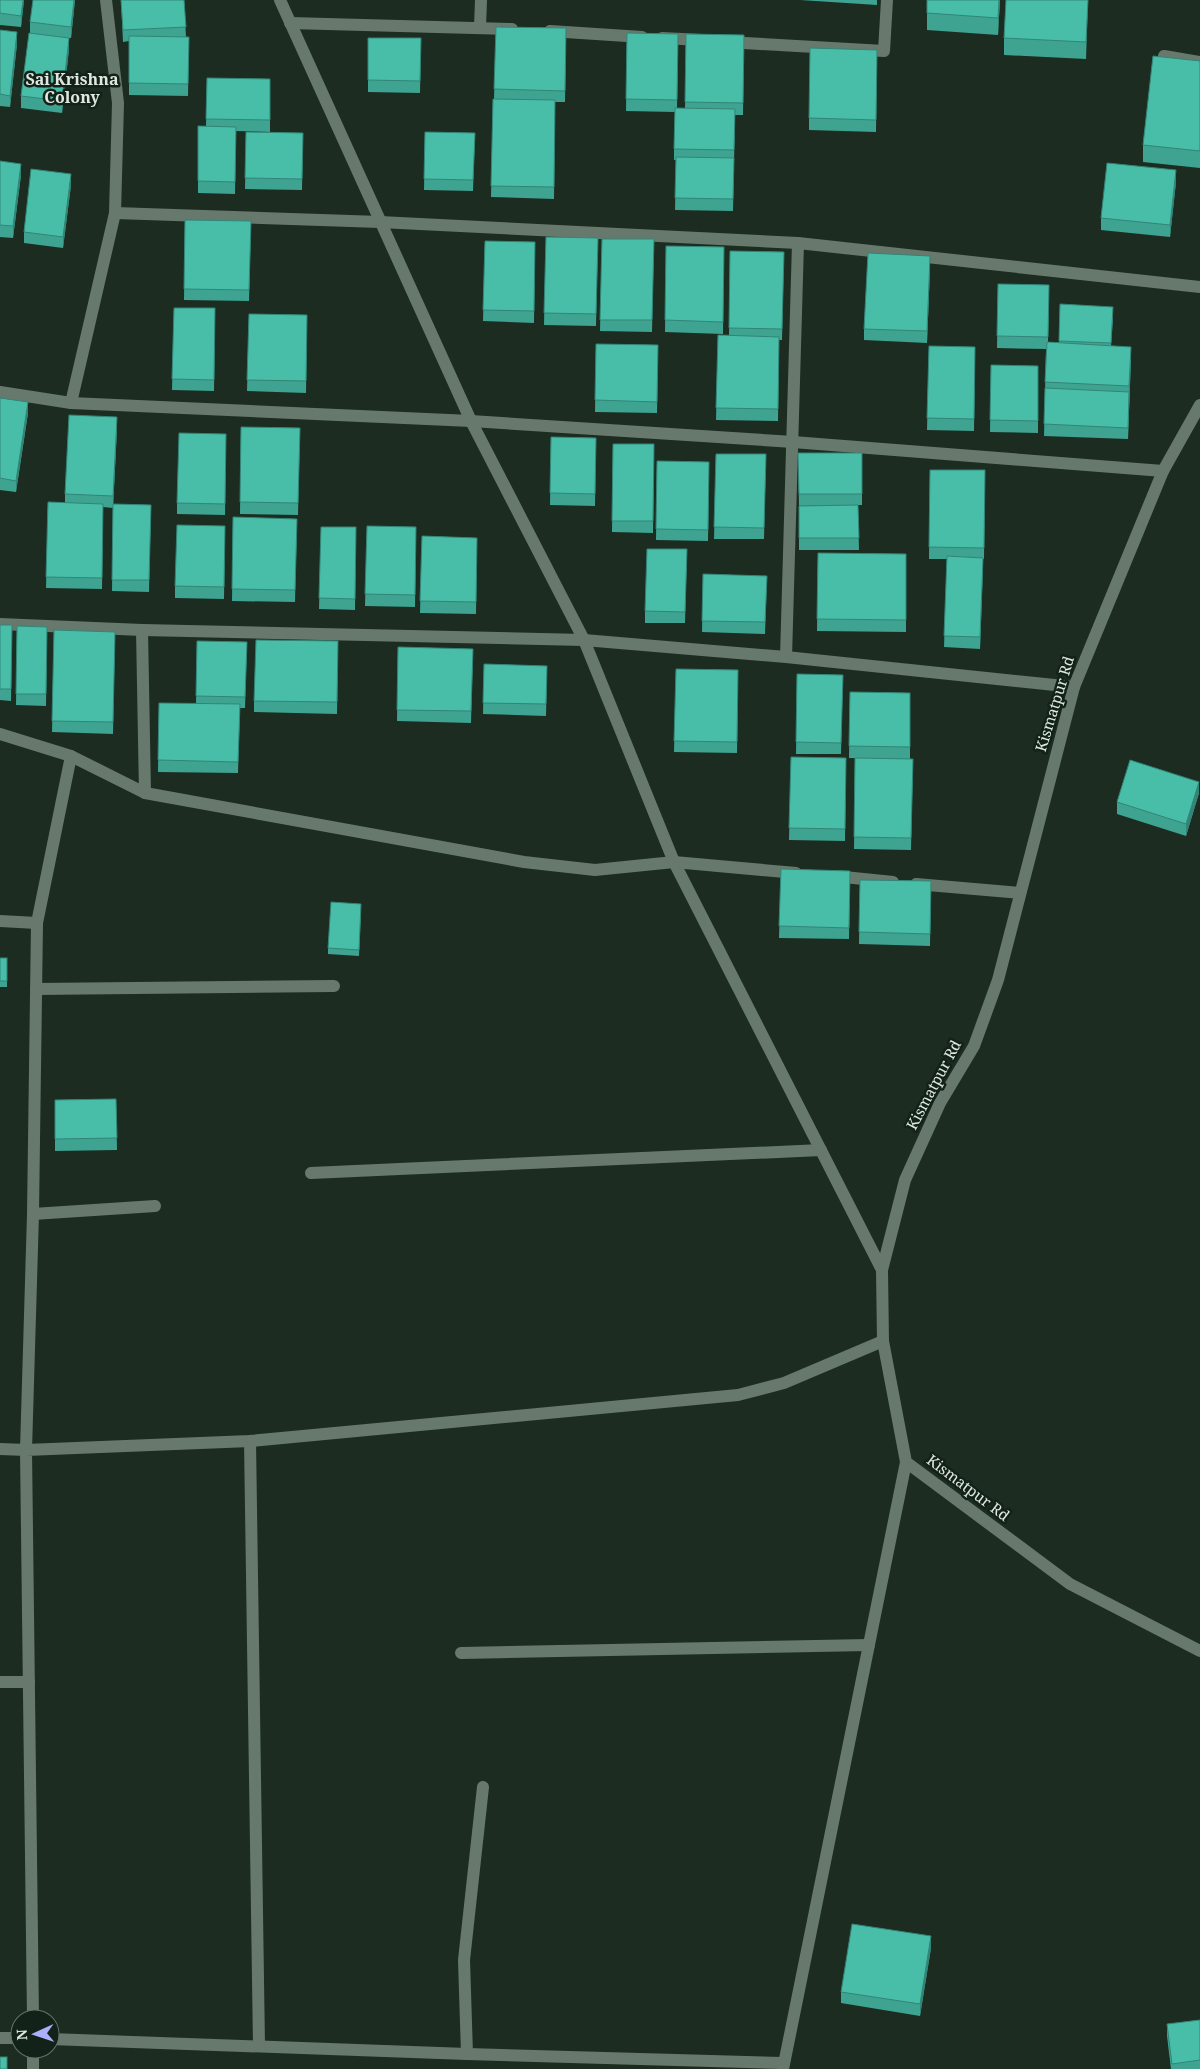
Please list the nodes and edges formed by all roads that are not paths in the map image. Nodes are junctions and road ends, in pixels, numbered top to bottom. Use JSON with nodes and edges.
{"nodes":[{"id":1,"x":106,"y":0,"type":"edge"},
{"id":2,"x":280,"y":0,"type":"edge"},
{"id":3,"x":481,"y":0,"type":"edge"},
{"id":4,"x":887,"y":0,"type":"edge"},
{"id":5,"x":290,"y":23,"type":"junction"},
{"id":6,"x":480,"y":27,"type":"junction"},
{"id":7,"x":1164,"y":56,"type":"edge"},
{"id":8,"x":1200,"y":62,"type":"edge"},
{"id":9,"x":115,"y":213,"type":"junction"},
{"id":10,"x":380,"y":222,"type":"junction"},
{"id":11,"x":798,"y":243,"type":"junction"},
{"id":12,"x":1200,"y":287,"type":"edge"},
{"id":13,"x":0,"y":392,"type":"edge"},
{"id":14,"x":72,"y":403,"type":"junction"},
{"id":15,"x":1200,"y":405,"type":"edge"},
{"id":16,"x":471,"y":421,"type":"junction"},
{"id":17,"x":793,"y":442,"type":"junction"},
{"id":18,"x":1162,"y":471,"type":"junction"},
{"id":19,"x":0,"y":624,"type":"edge"},
{"id":20,"x":142,"y":630,"type":"junction"},
{"id":21,"x":584,"y":640,"type":"junction"},
{"id":22,"x":786,"y":657,"type":"junction"},
{"id":23,"x":1074,"y":688,"type":"junction"},
{"id":24,"x":0,"y":734,"type":"edge"},
{"id":25,"x":71,"y":756,"type":"junction"},
{"id":26,"x":145,"y":793,"type":"junction"},
{"id":27,"x":674,"y":862,"type":"junction"},
{"id":28,"x":1020,"y":893,"type":"junction"},
{"id":29,"x":0,"y":921,"type":"edge"},
{"id":30,"x":37,"y":923,"type":"junction"},
{"id":31,"x":334,"y":986,"type":"dead end"},
{"id":32,"x":36,"y":989,"type":"junction"},
{"id":33,"x":821,"y":1150,"type":"junction"},
{"id":34,"x":311,"y":1172,"type":"dead end"},
{"id":35,"x":155,"y":1206,"type":"dead end"},
{"id":36,"x":33,"y":1214,"type":"junction"},
{"id":37,"x":882,"y":1270,"type":"junction"},
{"id":38,"x":883,"y":1341,"type":"junction"},
{"id":39,"x":250,"y":1441,"type":"junction"},
{"id":40,"x":0,"y":1449,"type":"edge"},
{"id":41,"x":26,"y":1450,"type":"junction"},
{"id":42,"x":906,"y":1462,"type":"junction"},
{"id":43,"x":869,"y":1645,"type":"junction"},
{"id":44,"x":1200,"y":1652,"type":"edge"},
{"id":45,"x":462,"y":1653,"type":"dead end"},
{"id":46,"x":0,"y":1682,"type":"edge"},
{"id":47,"x":29,"y":1682,"type":"junction"},
{"id":48,"x":483,"y":1787,"type":"dead end"},
{"id":49,"x":33,"y":2009,"type":"edge"},
{"id":50,"x":60,"y":2039,"type":"edge"},
{"id":51,"x":259,"y":2046,"type":"junction"},
{"id":52,"x":467,"y":2054,"type":"junction"},
{"id":53,"x":783,"y":2066,"type":"edge"}],
"edges":[{"from":1,"to":9,"type":"street"},
{"from":2,"to":5,"type":"street"},
{"from":3,"to":6,"type":"street"},
{"from":4,"to":6,"type":"street"},
{"from":5,"to":6,"type":"street"},
{"from":5,"to":10,"type":"street"},
{"from":7,"to":8,"type":"street"},
{"from":9,"to":10,"type":"street"},
{"from":9,"to":14,"type":"street"},
{"from":10,"to":11,"type":"street"},
{"from":10,"to":16,"type":"street"},
{"from":11,"to":12,"type":"street"},
{"from":11,"to":17,"type":"street"},
{"from":13,"to":14,"type":"street"},
{"from":14,"to":16,"type":"street"},
{"from":15,"to":18,"type":"street","name":"Kismatpur Rd"},
{"from":16,"to":17,"type":"street"},
{"from":16,"to":21,"type":"street"},
{"from":17,"to":18,"type":"street"},
{"from":17,"to":22,"type":"street"},
{"from":18,"to":23,"type":"street","name":"Kismatpur Rd"},
{"from":19,"to":20,"type":"street"},
{"from":20,"to":21,"type":"street"},
{"from":20,"to":26,"type":"street"},
{"from":21,"to":22,"type":"street"},
{"from":21,"to":27,"type":"street"},
{"from":22,"to":23,"type":"street"},
{"from":23,"to":28,"type":"street","name":"Kismatpur Rd"},
{"from":24,"to":25,"type":"street"},
{"from":25,"to":26,"type":"street"},
{"from":25,"to":30,"type":"street"},
{"from":26,"to":27,"type":"street"},
{"from":27,"to":28,"type":"street"},
{"from":27,"to":33,"type":"street"},
{"from":28,"to":37,"type":"street","name":"Kismatpur Rd"},
{"from":29,"to":30,"type":"street"},
{"from":30,"to":32,"type":"street"},
{"from":31,"to":32,"type":"street"},
{"from":32,"to":36,"type":"street"},
{"from":33,"to":34,"type":"street"},
{"from":33,"to":37,"type":"street"},
{"from":35,"to":36,"type":"street"},
{"from":36,"to":41,"type":"street"},
{"from":37,"to":38,"type":"street","name":"Kismatpur Rd"},
{"from":38,"to":39,"type":"street"},
{"from":38,"to":42,"type":"street","name":"Kismatpur Rd"},
{"from":39,"to":41,"type":"street"},
{"from":39,"to":51,"type":"street"},
{"from":40,"to":41,"type":"street"},
{"from":41,"to":47,"type":"street"},
{"from":42,"to":43,"type":"street"},
{"from":42,"to":44,"type":"street","name":"Kismatpur Rd"},
{"from":43,"to":45,"type":"street"},
{"from":43,"to":53,"type":"street"},
{"from":46,"to":47,"type":"street"},
{"from":47,"to":49,"type":"street"},
{"from":48,"to":52,"type":"street"},
{"from":50,"to":51,"type":"street"},
{"from":51,"to":52,"type":"street"},
{"from":52,"to":53,"type":"street"}]}
